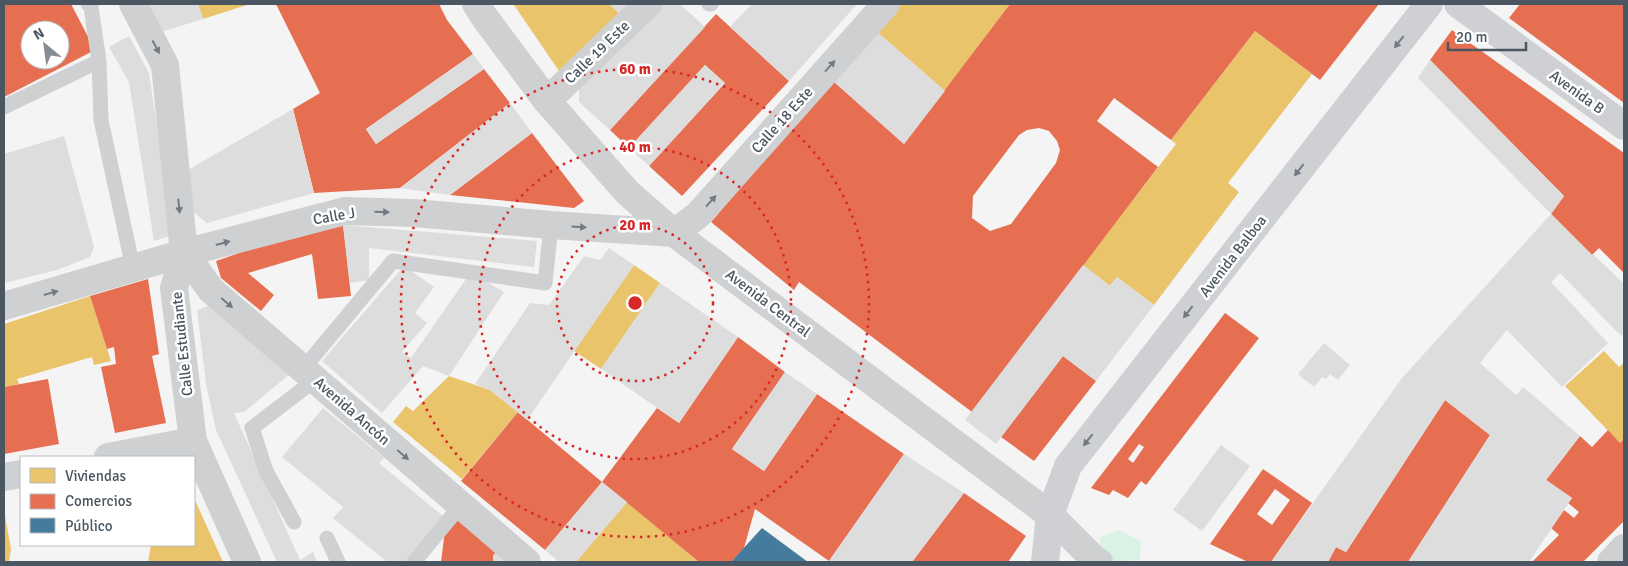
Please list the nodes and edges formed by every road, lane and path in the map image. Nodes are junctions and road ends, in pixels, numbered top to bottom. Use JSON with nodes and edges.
{"nodes":[{"id":1,"x":133,"y":4,"type":"edge"},
{"id":2,"x":476,"y":4,"type":"edge"},
{"id":3,"x":648,"y":4,"type":"edge"},
{"id":4,"x":886,"y":4,"type":"edge"},
{"id":5,"x":1429,"y":4,"type":"edge"},
{"id":6,"x":93,"y":5,"type":"edge"},
{"id":7,"x":1470,"y":7,"type":"edge"},
{"id":8,"x":99,"y":61,"type":"junction"},
{"id":9,"x":546,"y":101,"type":"junction"},
{"id":10,"x":4,"y":107,"type":"edge"},
{"id":11,"x":1624,"y":126,"type":"edge"},
{"id":12,"x":551,"y":225,"type":"junction"},
{"id":13,"x":674,"y":233,"type":"junction"},
{"id":14,"x":184,"y":253,"type":"junction"},
{"id":15,"x":133,"y":268,"type":"junction"},
{"id":16,"x":4,"y":306,"type":"edge"},
{"id":17,"x":309,"y":375,"type":"junction"},
{"id":18,"x":193,"y":441,"type":"junction"},
{"id":19,"x":113,"y":456,"type":"edge"},
{"id":20,"x":20,"y":474,"type":"edge"},
{"id":21,"x":4,"y":477,"type":"edge"},
{"id":22,"x":461,"y":505,"type":"junction"},
{"id":23,"x":1050,"y":515,"type":"junction"},
{"id":24,"x":294,"y":522,"type":"dead end"},
{"id":25,"x":327,"y":538,"type":"dead end"},
{"id":26,"x":1624,"y":548,"type":"edge"},
{"id":27,"x":247,"y":562,"type":"edge"},
{"id":28,"x":338,"y":562,"type":"edge"},
{"id":29,"x":414,"y":562,"type":"edge"},
{"id":30,"x":527,"y":562,"type":"edge"},
{"id":31,"x":1045,"y":562,"type":"edge"},
{"id":32,"x":1099,"y":562,"type":"edge"},
{"id":33,"x":1611,"y":562,"type":"edge"}],
"edges":[{"from":1,"to":14,"type":"street","name":"Calle Estudiante","one_way":true},
{"from":2,"to":9,"type":"street","name":"Avenida Central"},
{"from":3,"to":9,"type":"street","name":"Calle 19 Este"},
{"from":13,"to":4,"type":"street","name":"Calle 18 Este","one_way":true},
{"from":5,"to":23,"type":"street","name":"Avenida Balboa","one_way":true},
{"from":6,"to":8,"type":"lane"},
{"from":7,"to":11,"type":"street","name":"Avenida B"},
{"from":8,"to":10,"type":"lane"},
{"from":8,"to":15,"type":"lane"},
{"from":9,"to":13,"type":"street","name":"Avenida Central"},
{"from":12,"to":13,"type":"street","name":"Calle J","one_way":true},
{"from":14,"to":12,"type":"street","name":"Calle J","one_way":true},
{"from":12,"to":17,"type":"lane"},
{"from":13,"to":23,"type":"street","name":"Avenida Central"},
{"from":14,"to":15,"type":"street","name":"Calle J"},
{"from":14,"to":17,"type":"street","name":"Avenida Ancón","one_way":true},
{"from":14,"to":18,"type":"street","name":"Calle Estudiante"},
{"from":16,"to":15,"type":"street","name":"Calle J","one_way":true},
{"from":17,"to":22,"type":"street","name":"Avenida Ancón","one_way":true},
{"from":17,"to":24,"type":"lane"},
{"from":18,"to":19,"type":"street"},
{"from":18,"to":27,"type":"street","name":"Calle Estudiante"},
{"from":20,"to":21,"type":"street"},
{"from":22,"to":29,"type":"lane"},
{"from":22,"to":30,"type":"street","name":"Avenida Ancón"},
{"from":23,"to":31,"type":"street","name":"Avenida Balboa"},
{"from":23,"to":32,"type":"street","name":"Avenida Central"},
{"from":25,"to":28,"type":"lane"},
{"from":26,"to":33,"type":"street"}]}
